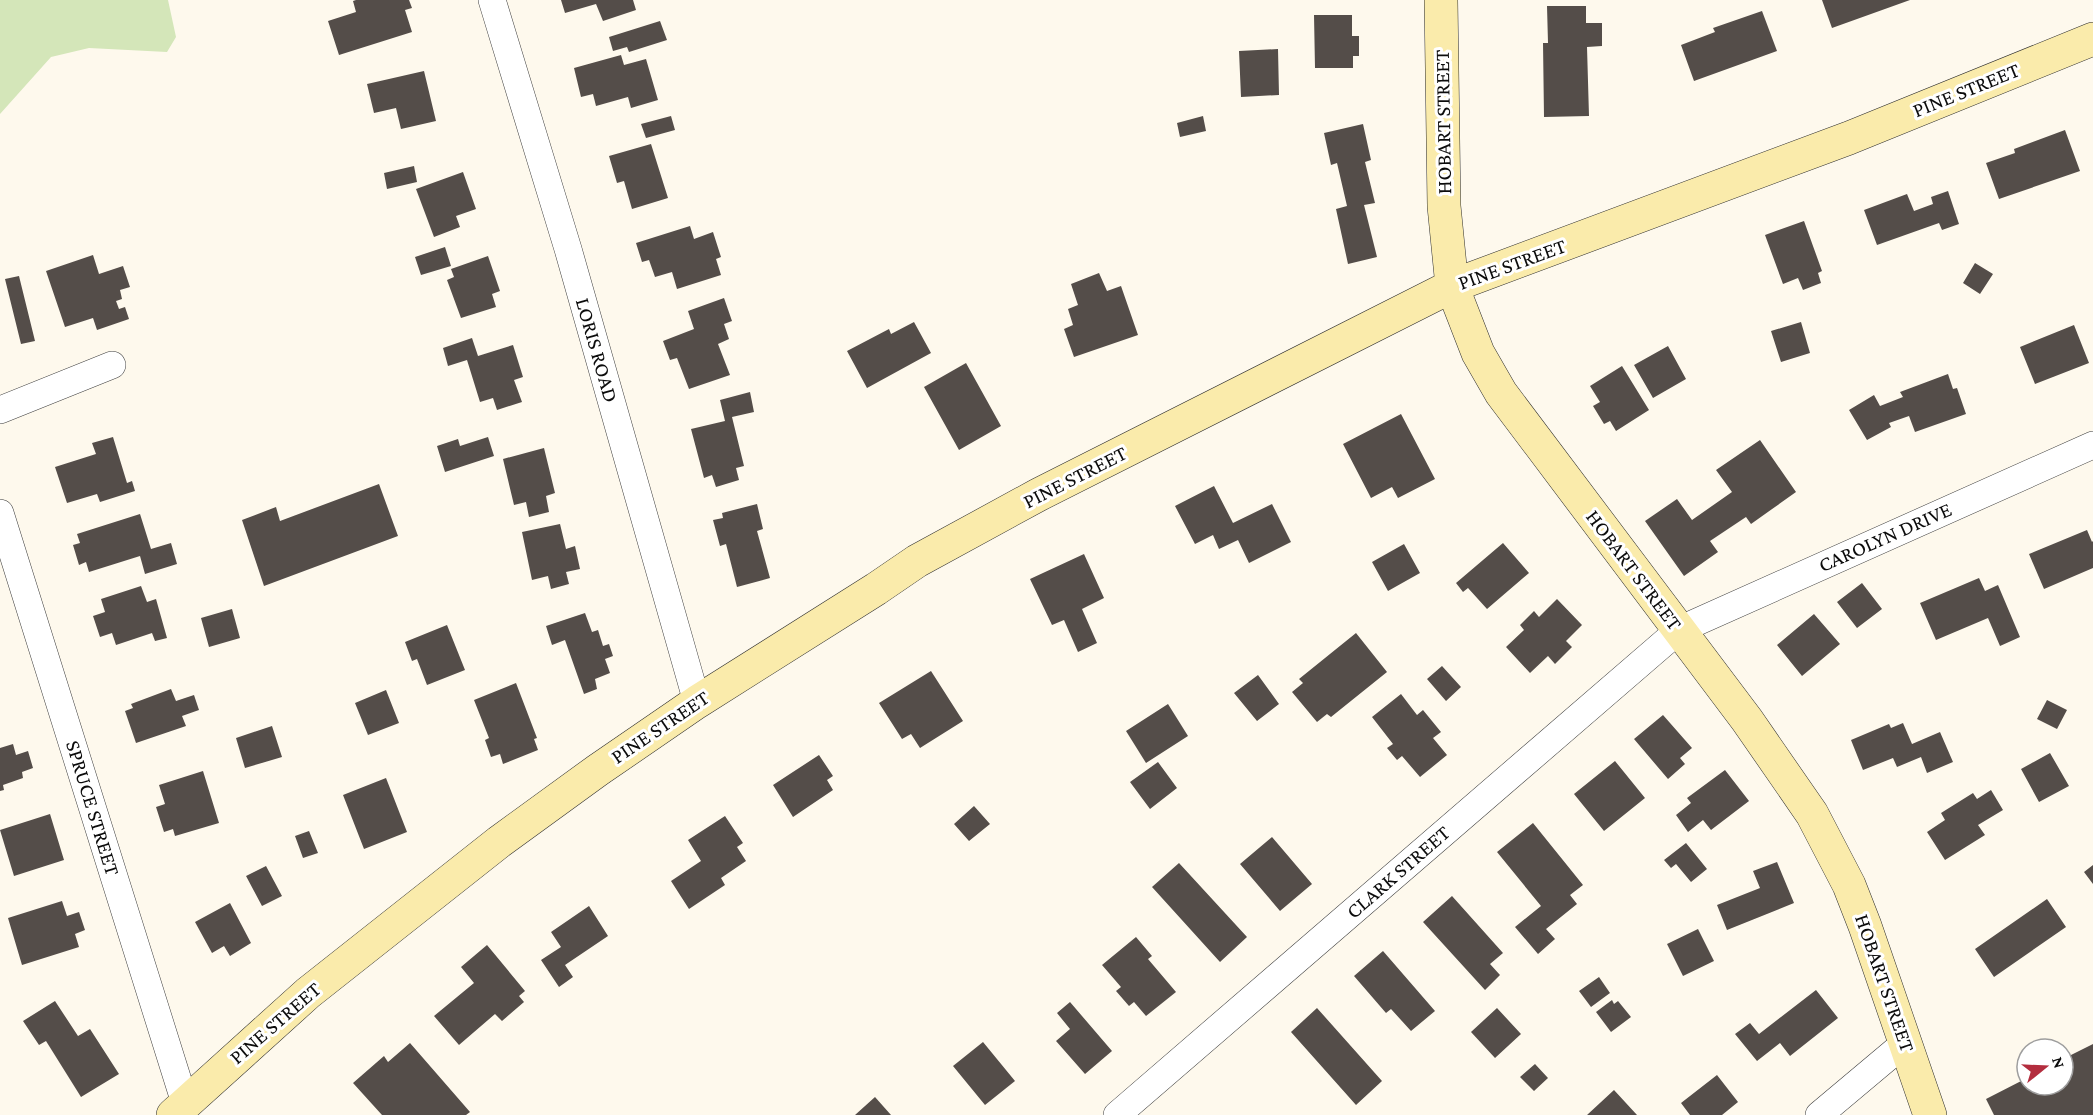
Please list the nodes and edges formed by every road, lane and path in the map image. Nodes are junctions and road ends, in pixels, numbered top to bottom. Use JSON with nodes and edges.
{"nodes":[{"id":1,"x":492,"y":0,"type":"edge"},
{"id":2,"x":1441,"y":0,"type":"edge"},
{"id":3,"x":2093,"y":39,"type":"edge"},
{"id":4,"x":1452,"y":286,"type":"junction"},
{"id":5,"x":112,"y":365,"type":"dead end"},
{"id":6,"x":0,"y":410,"type":"edge"},
{"id":7,"x":2093,"y":445,"type":"edge"},
{"id":8,"x":0,"y":513,"type":"edge"},
{"id":9,"x":1678,"y":630,"type":"junction"},
{"id":10,"x":697,"y":702,"type":"junction"},
{"id":11,"x":1906,"y":1042,"type":"junction"},
{"id":12,"x":179,"y":1109,"type":"edge"},
{"id":13,"x":1118,"y":1115,"type":"edge"},
{"id":14,"x":1819,"y":1115,"type":"edge"},
{"id":15,"x":1930,"y":1115,"type":"edge"}],
"edges":[{"from":1,"to":10,"type":"street","name":"LORIS ROAD"},
{"from":2,"to":4,"type":"street","name":"HOBART STREET"},
{"from":3,"to":4,"type":"street","name":"PINE STREET"},
{"from":4,"to":9,"type":"street","name":"HOBART STREET"},
{"from":4,"to":10,"type":"street","name":"PINE STREET"},
{"from":5,"to":6,"type":"street"},
{"from":7,"to":9,"type":"street","name":"CAROLYN DRIVE"},
{"from":8,"to":12,"type":"street","name":"SPRUCE STREET"},
{"from":9,"to":11,"type":"street","name":"HOBART STREET"},
{"from":9,"to":13,"type":"street","name":"CLARK STREET"},
{"from":10,"to":12,"type":"street","name":"PINE STREET"},
{"from":11,"to":14,"type":"street"},
{"from":11,"to":15,"type":"street","name":"HOBART STREET"}]}
